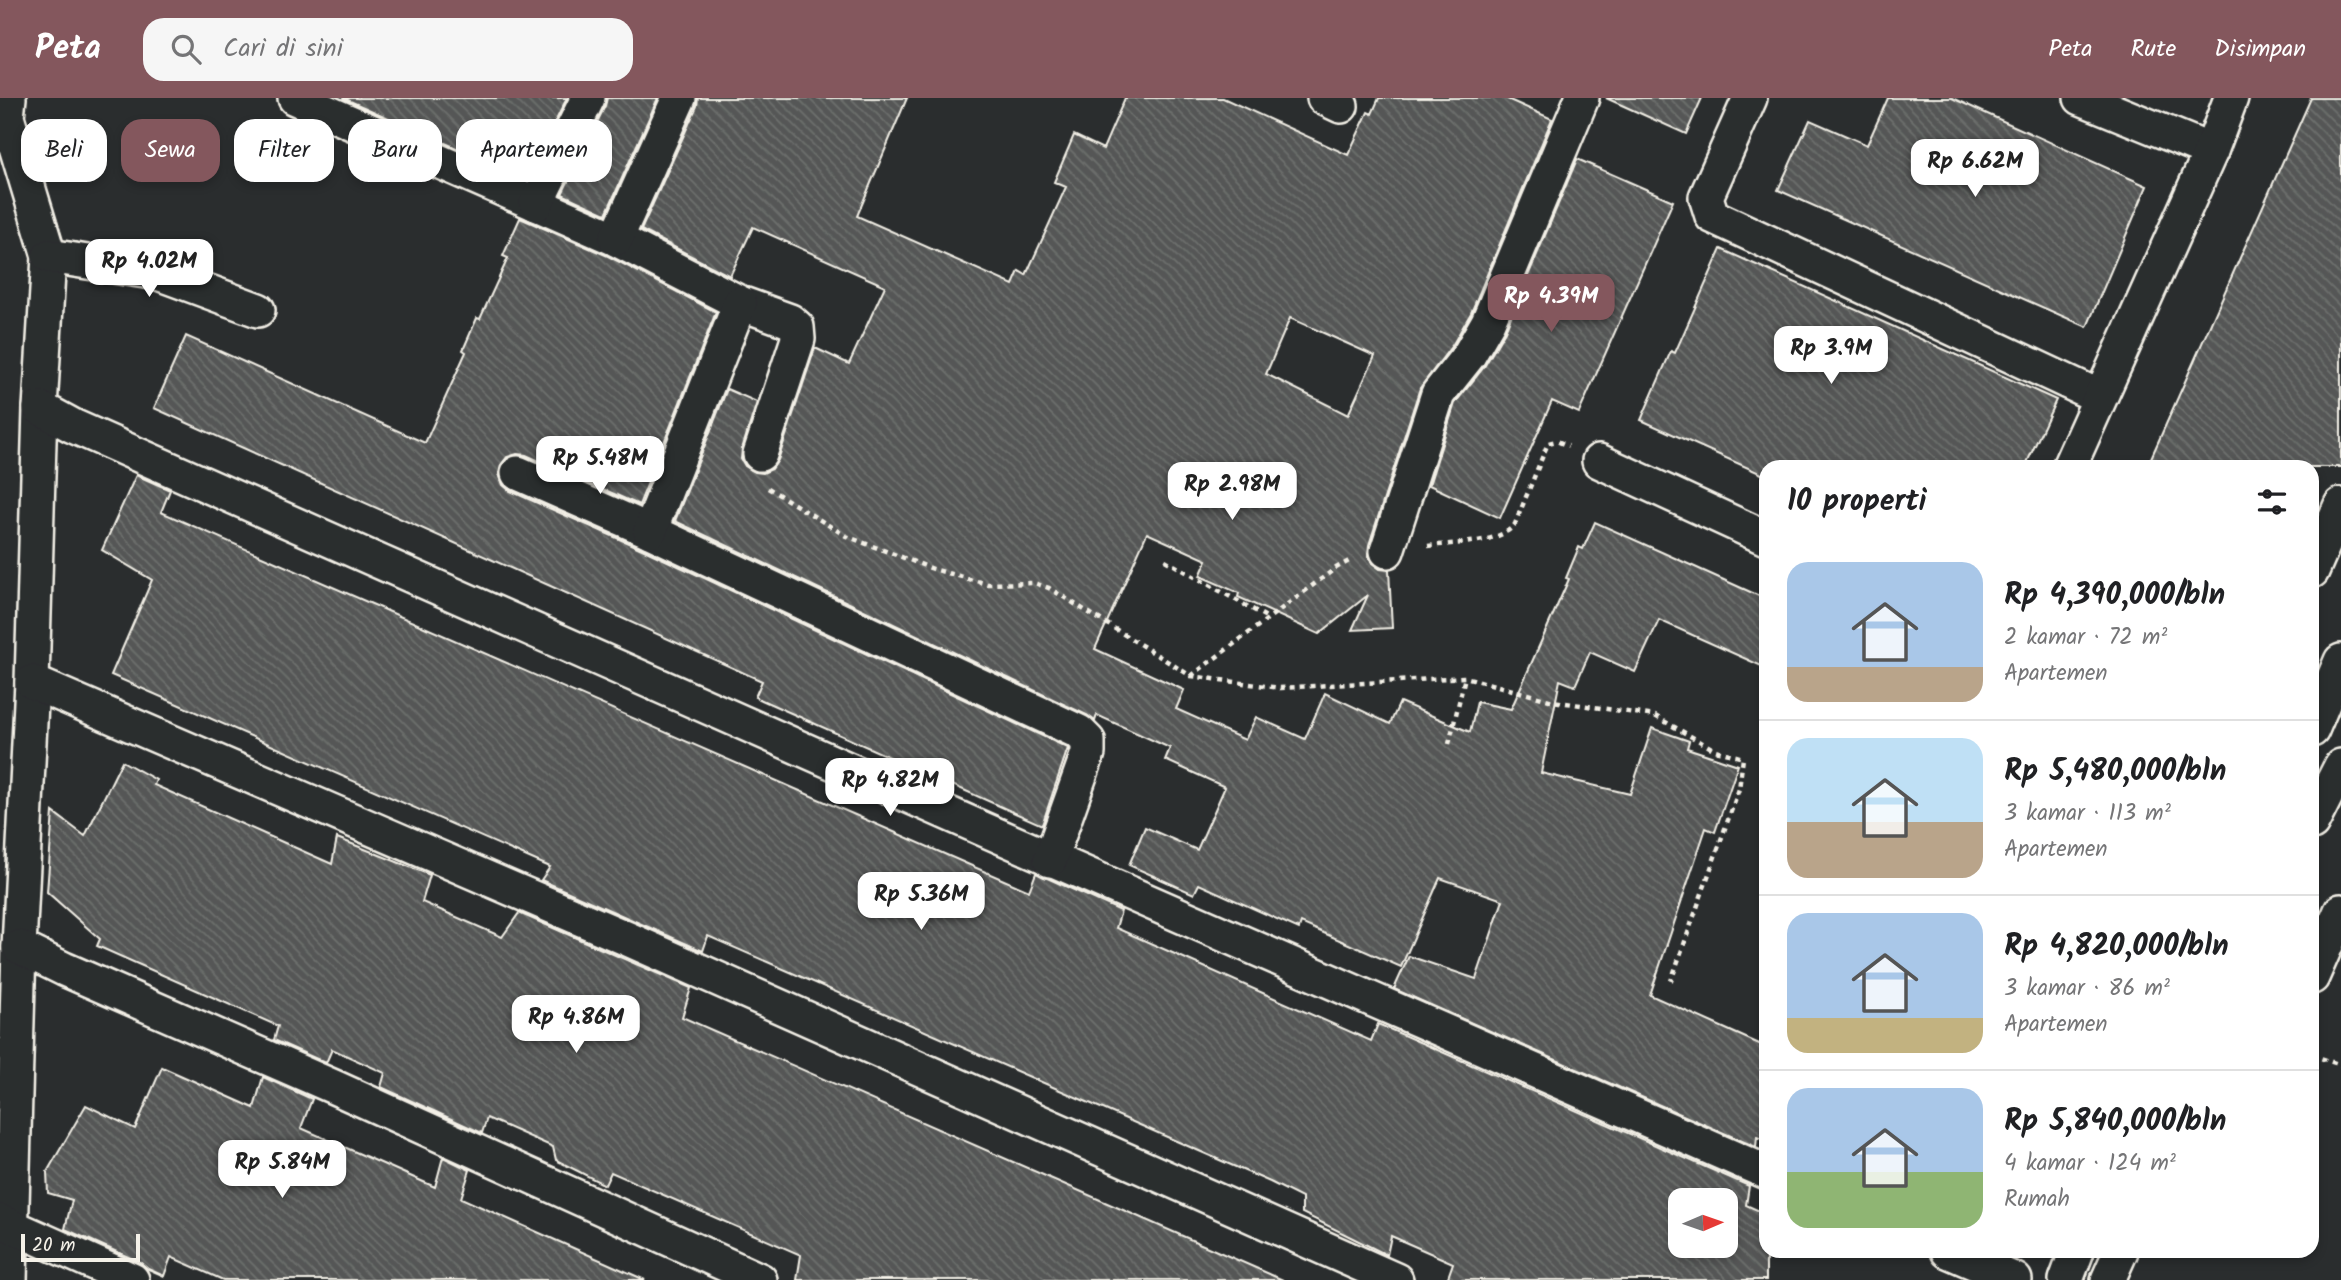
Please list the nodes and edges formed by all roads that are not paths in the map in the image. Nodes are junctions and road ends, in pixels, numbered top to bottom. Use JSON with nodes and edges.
{"nodes":[{"id":1,"x":295,"y":98,"type":"edge"},
{"id":2,"x":588,"y":98,"type":"edge"},
{"id":3,"x":679,"y":98,"type":"edge"},
{"id":4,"x":1582,"y":98,"type":"edge"},
{"id":5,"x":1750,"y":98,"type":"edge"},
{"id":6,"x":2081,"y":98,"type":"edge"},
{"id":7,"x":2231,"y":98,"type":"edge"},
{"id":8,"x":5,"y":110,"type":"edge"},
{"id":9,"x":2211,"y":151,"type":"junction"},
{"id":10,"x":536,"y":204,"type":"junction"},
{"id":11,"x":616,"y":239,"type":"junction"},
{"id":12,"x":49,"y":256,"type":"junction"},
{"id":13,"x":740,"y":303,"type":"junction"},
{"id":14,"x":258,"y":310,"type":"dead end"},
{"id":15,"x":2100,"y":397,"type":"junction"},
{"id":16,"x":40,"y":408,"type":"junction"},
{"id":17,"x":760,"y":454,"type":"road end"},
{"id":18,"x":2071,"y":460,"type":"edge"},
{"id":19,"x":1600,"y":461,"type":"road end"},
{"id":20,"x":518,"y":473,"type":"dead end"},
{"id":21,"x":2341,"y":505,"type":"edge"},
{"id":22,"x":650,"y":531,"type":"junction"},
{"id":23,"x":1759,"y":535,"type":"edge"},
{"id":24,"x":1387,"y":551,"type":"road end"},
{"id":25,"x":2319,"y":555,"type":"edge"},
{"id":26,"x":2341,"y":661,"type":"edge"},
{"id":27,"x":32,"y":682,"type":"junction"},
{"id":28,"x":2319,"y":713,"type":"edge"},
{"id":29,"x":2333,"y":768,"type":"edge"},
{"id":30,"x":2321,"y":813,"type":"edge"},
{"id":31,"x":1050,"y":860,"type":"junction"},
{"id":32,"x":2341,"y":911,"type":"edge"},
{"id":33,"x":19,"y":947,"type":"junction"},
{"id":34,"x":2319,"y":961,"type":"edge"},
{"id":35,"x":1759,"y":1169,"type":"edge"},
{"id":36,"x":6,"y":1223,"type":"edge"},
{"id":37,"x":1964,"y":1258,"type":"edge"},
{"id":38,"x":2074,"y":1258,"type":"edge"},
{"id":39,"x":2118,"y":1258,"type":"edge"},
{"id":40,"x":10,"y":1280,"type":"edge"},
{"id":41,"x":132,"y":1280,"type":"edge"},
{"id":42,"x":760,"y":1280,"type":"edge"},
{"id":43,"x":1396,"y":1280,"type":"edge"},
{"id":44,"x":2015,"y":1280,"type":"edge"},
{"id":45,"x":2066,"y":1280,"type":"edge"},
{"id":46,"x":2108,"y":1280,"type":"edge"}],
"edges":[{"from":1,"to":10,"type":"street"},
{"from":2,"to":10,"type":"street"},
{"from":3,"to":11,"type":"street"},
{"from":4,"to":24,"type":"street"},
{"from":5,"to":15,"type":"street"},
{"from":6,"to":9,"type":"street"},
{"from":7,"to":9,"type":"street"},
{"from":8,"to":12,"type":"street"},
{"from":9,"to":15,"type":"street"},
{"from":10,"to":11,"type":"street"},
{"from":11,"to":13,"type":"street"},
{"from":12,"to":14,"type":"street"},
{"from":12,"to":16,"type":"street"},
{"from":13,"to":17,"type":"street"},
{"from":13,"to":22,"type":"street"},
{"from":15,"to":18,"type":"street"},
{"from":16,"to":27,"type":"street"},
{"from":16,"to":31,"type":"street"},
{"from":19,"to":23,"type":"street"},
{"from":20,"to":22,"type":"street"},
{"from":21,"to":25,"type":"street"},
{"from":22,"to":31,"type":"street"},
{"from":26,"to":28,"type":"street"},
{"from":27,"to":33,"type":"street"},
{"from":27,"to":43,"type":"street"},
{"from":29,"to":30,"type":"street"},
{"from":31,"to":35,"type":"street"},
{"from":32,"to":34,"type":"street"},
{"from":33,"to":36,"type":"street"},
{"from":33,"to":42,"type":"street"},
{"from":36,"to":40,"type":"street"},
{"from":36,"to":41,"type":"street"},
{"from":37,"to":44,"type":"street"},
{"from":38,"to":45,"type":"street"},
{"from":39,"to":46,"type":"street"}]}
